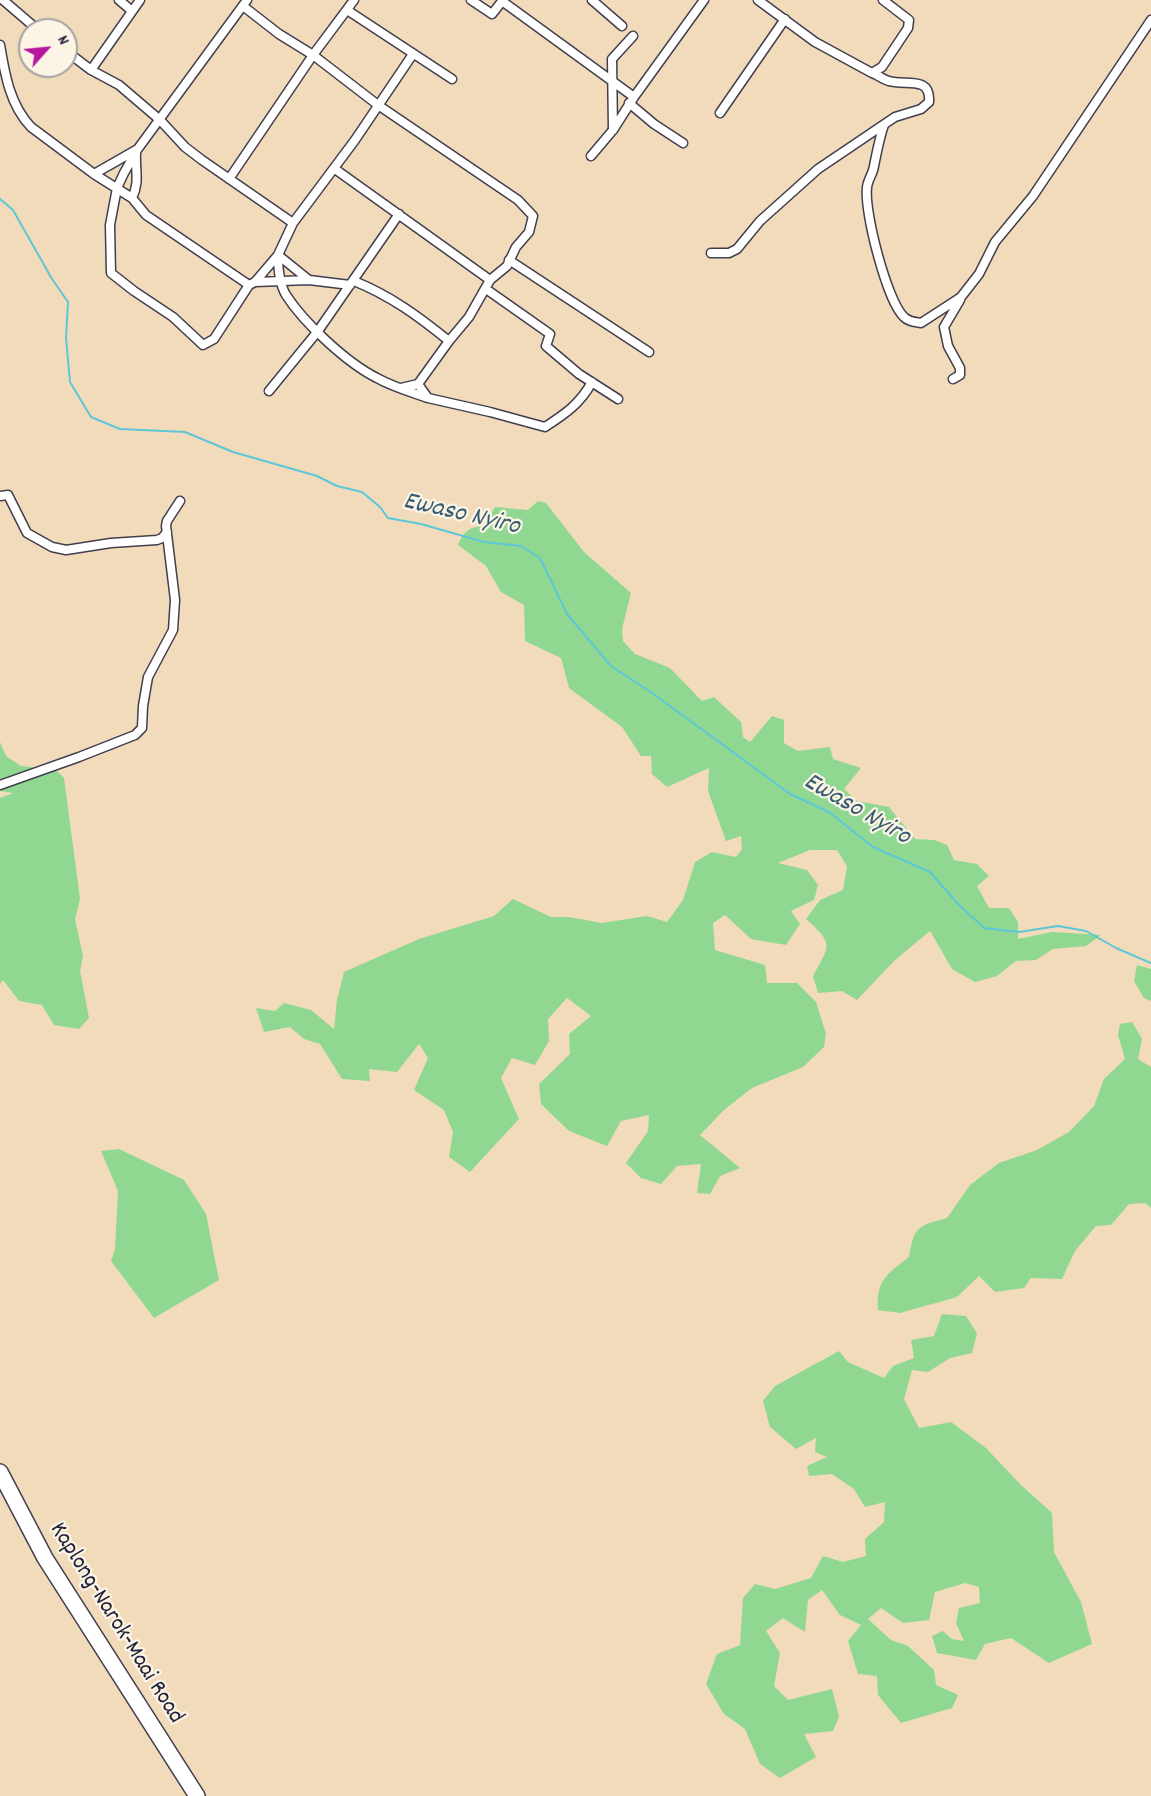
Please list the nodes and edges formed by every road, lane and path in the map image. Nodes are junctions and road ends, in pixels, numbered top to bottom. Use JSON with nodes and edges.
{"nodes":[{"id":1,"x":3,"y":0,"type":"edge"},
{"id":2,"x":119,"y":0,"type":"edge"},
{"id":3,"x":140,"y":0,"type":"edge"},
{"id":4,"x":354,"y":0,"type":"edge"},
{"id":5,"x":471,"y":0,"type":"edge"},
{"id":6,"x":502,"y":0,"type":"edge"},
{"id":7,"x":592,"y":0,"type":"edge"},
{"id":8,"x":704,"y":0,"type":"edge"},
{"id":9,"x":758,"y":0,"type":"edge"},
{"id":10,"x":883,"y":0,"type":"edge"},
{"id":11,"x":245,"y":2,"type":"edge"},
{"id":12,"x":132,"y":10,"type":"junction"},
{"id":13,"x":347,"y":10,"type":"junction"},
{"id":14,"x":24,"y":18,"type":"edge"},
{"id":15,"x":784,"y":19,"type":"junction"},
{"id":16,"x":1151,"y":20,"type":"edge"},
{"id":17,"x":622,"y":26,"type":"dead end"},
{"id":18,"x":633,"y":36,"type":"dead end"},
{"id":19,"x":0,"y":45,"type":"edge"},
{"id":20,"x":412,"y":54,"type":"junction"},
{"id":21,"x":313,"y":55,"type":"junction"},
{"id":22,"x":78,"y":60,"type":"edge"},
{"id":23,"x":91,"y":70,"type":"junction"},
{"id":24,"x":872,"y":73,"type":"junction"},
{"id":25,"x":452,"y":79,"type":"dead end"},
{"id":26,"x":611,"y":79,"type":"junction"},
{"id":27,"x":632,"y":100,"type":"junction"},
{"id":28,"x":378,"y":105,"type":"junction"},
{"id":29,"x":720,"y":113,"type":"dead end"},
{"id":30,"x":160,"y":120,"type":"junction"},
{"id":31,"x":884,"y":125,"type":"junction"},
{"id":32,"x":613,"y":130,"type":"junction"},
{"id":33,"x":683,"y":143,"type":"dead end"},
{"id":34,"x":136,"y":150,"type":"junction"},
{"id":35,"x":591,"y":156,"type":"dead end"},
{"id":36,"x":335,"y":169,"type":"junction"},
{"id":37,"x":94,"y":174,"type":"junction"},
{"id":38,"x":229,"y":179,"type":"junction"},
{"id":39,"x":117,"y":188,"type":"junction"},
{"id":40,"x":132,"y":198,"type":"junction"},
{"id":41,"x":399,"y":214,"type":"junction"},
{"id":42,"x":293,"y":223,"type":"junction"},
{"id":43,"x":711,"y":253,"type":"dead end"},
{"id":44,"x":278,"y":255,"type":"junction"},
{"id":45,"x":509,"y":260,"type":"junction"},
{"id":46,"x":309,"y":280,"type":"junction"},
{"id":47,"x":281,"y":282,"type":"junction"},
{"id":48,"x":352,"y":283,"type":"junction"},
{"id":49,"x":252,"y":284,"type":"junction"},
{"id":50,"x":488,"y":285,"type":"junction"},
{"id":51,"x":961,"y":297,"type":"junction"},
{"id":52,"x":318,"y":331,"type":"junction"},
{"id":53,"x":449,"y":340,"type":"junction"},
{"id":54,"x":649,"y":352,"type":"dead end"},
{"id":55,"x":953,"y":379,"type":"dead end"},
{"id":56,"x":592,"y":382,"type":"junction"},
{"id":57,"x":418,"y":384,"type":"junction"},
{"id":58,"x":401,"y":388,"type":"junction"},
{"id":59,"x":269,"y":391,"type":"dead end"},
{"id":60,"x":428,"y":398,"type":"junction"},
{"id":61,"x":618,"y":399,"type":"dead end"},
{"id":62,"x":0,"y":496,"type":"edge"},
{"id":63,"x":180,"y":501,"type":"dead end"},
{"id":64,"x":166,"y":532,"type":"junction"},
{"id":65,"x":0,"y":785,"type":"edge"},
{"id":66,"x":0,"y":1472,"type":"edge"},
{"id":67,"x":197,"y":1796,"type":"edge"}],
"edges":[{"from":1,"to":14,"type":"street"},
{"from":2,"to":12,"type":"street"},
{"from":3,"to":12,"type":"street"},
{"from":4,"to":13,"type":"street"},
{"from":5,"to":6,"type":"street"},
{"from":6,"to":26,"type":"street"},
{"from":7,"to":17,"type":"street"},
{"from":8,"to":27,"type":"street"},
{"from":9,"to":15,"type":"street"},
{"from":10,"to":24,"type":"street"},
{"from":11,"to":21,"type":"street"},
{"from":11,"to":30,"type":"street"},
{"from":12,"to":23,"type":"street"},
{"from":13,"to":20,"type":"street"},
{"from":13,"to":21,"type":"street"},
{"from":15,"to":24,"type":"street"},
{"from":15,"to":29,"type":"street"},
{"from":16,"to":51,"type":"street"},
{"from":18,"to":26,"type":"street"},
{"from":19,"to":37,"type":"street"},
{"from":20,"to":25,"type":"street"},
{"from":20,"to":28,"type":"street"},
{"from":21,"to":28,"type":"street"},
{"from":21,"to":38,"type":"street"},
{"from":22,"to":23,"type":"street"},
{"from":23,"to":30,"type":"street"},
{"from":24,"to":31,"type":"street"},
{"from":26,"to":27,"type":"street"},
{"from":26,"to":32,"type":"street"},
{"from":27,"to":32,"type":"street"},
{"from":27,"to":33,"type":"street"},
{"from":28,"to":36,"type":"street"},
{"from":28,"to":45,"type":"street"},
{"from":30,"to":34,"type":"street"},
{"from":30,"to":38,"type":"street"},
{"from":31,"to":43,"type":"street"},
{"from":31,"to":51,"type":"street"},
{"from":32,"to":35,"type":"street"},
{"from":34,"to":37,"type":"street"},
{"from":34,"to":39,"type":"street"},
{"from":34,"to":40,"type":"street"},
{"from":36,"to":41,"type":"street"},
{"from":36,"to":42,"type":"street"},
{"from":37,"to":39,"type":"street"},
{"from":38,"to":42,"type":"street"},
{"from":39,"to":40,"type":"street"},
{"from":39,"to":49,"type":"street"},
{"from":40,"to":49,"type":"street"},
{"from":41,"to":48,"type":"street"},
{"from":41,"to":50,"type":"street"},
{"from":42,"to":44,"type":"street"},
{"from":44,"to":46,"type":"street"},
{"from":44,"to":47,"type":"street"},
{"from":44,"to":49,"type":"street"},
{"from":45,"to":50,"type":"street"},
{"from":45,"to":54,"type":"street"},
{"from":46,"to":47,"type":"street"},
{"from":46,"to":48,"type":"street"},
{"from":47,"to":49,"type":"street"},
{"from":47,"to":52,"type":"street"},
{"from":48,"to":52,"type":"street"},
{"from":48,"to":53,"type":"street"},
{"from":50,"to":53,"type":"street"},
{"from":50,"to":56,"type":"street"},
{"from":51,"to":55,"type":"street"},
{"from":52,"to":58,"type":"street"},
{"from":52,"to":59,"type":"street"},
{"from":53,"to":57,"type":"street"},
{"from":56,"to":60,"type":"street"},
{"from":56,"to":61,"type":"street"},
{"from":57,"to":58,"type":"street"},
{"from":57,"to":60,"type":"street"},
{"from":58,"to":60,"type":"street"},
{"from":62,"to":64,"type":"street"},
{"from":63,"to":64,"type":"street"},
{"from":64,"to":65,"type":"street"},
{"from":66,"to":67,"type":"highway","name":"Kaplong-Narok-Maai Road"}]}
